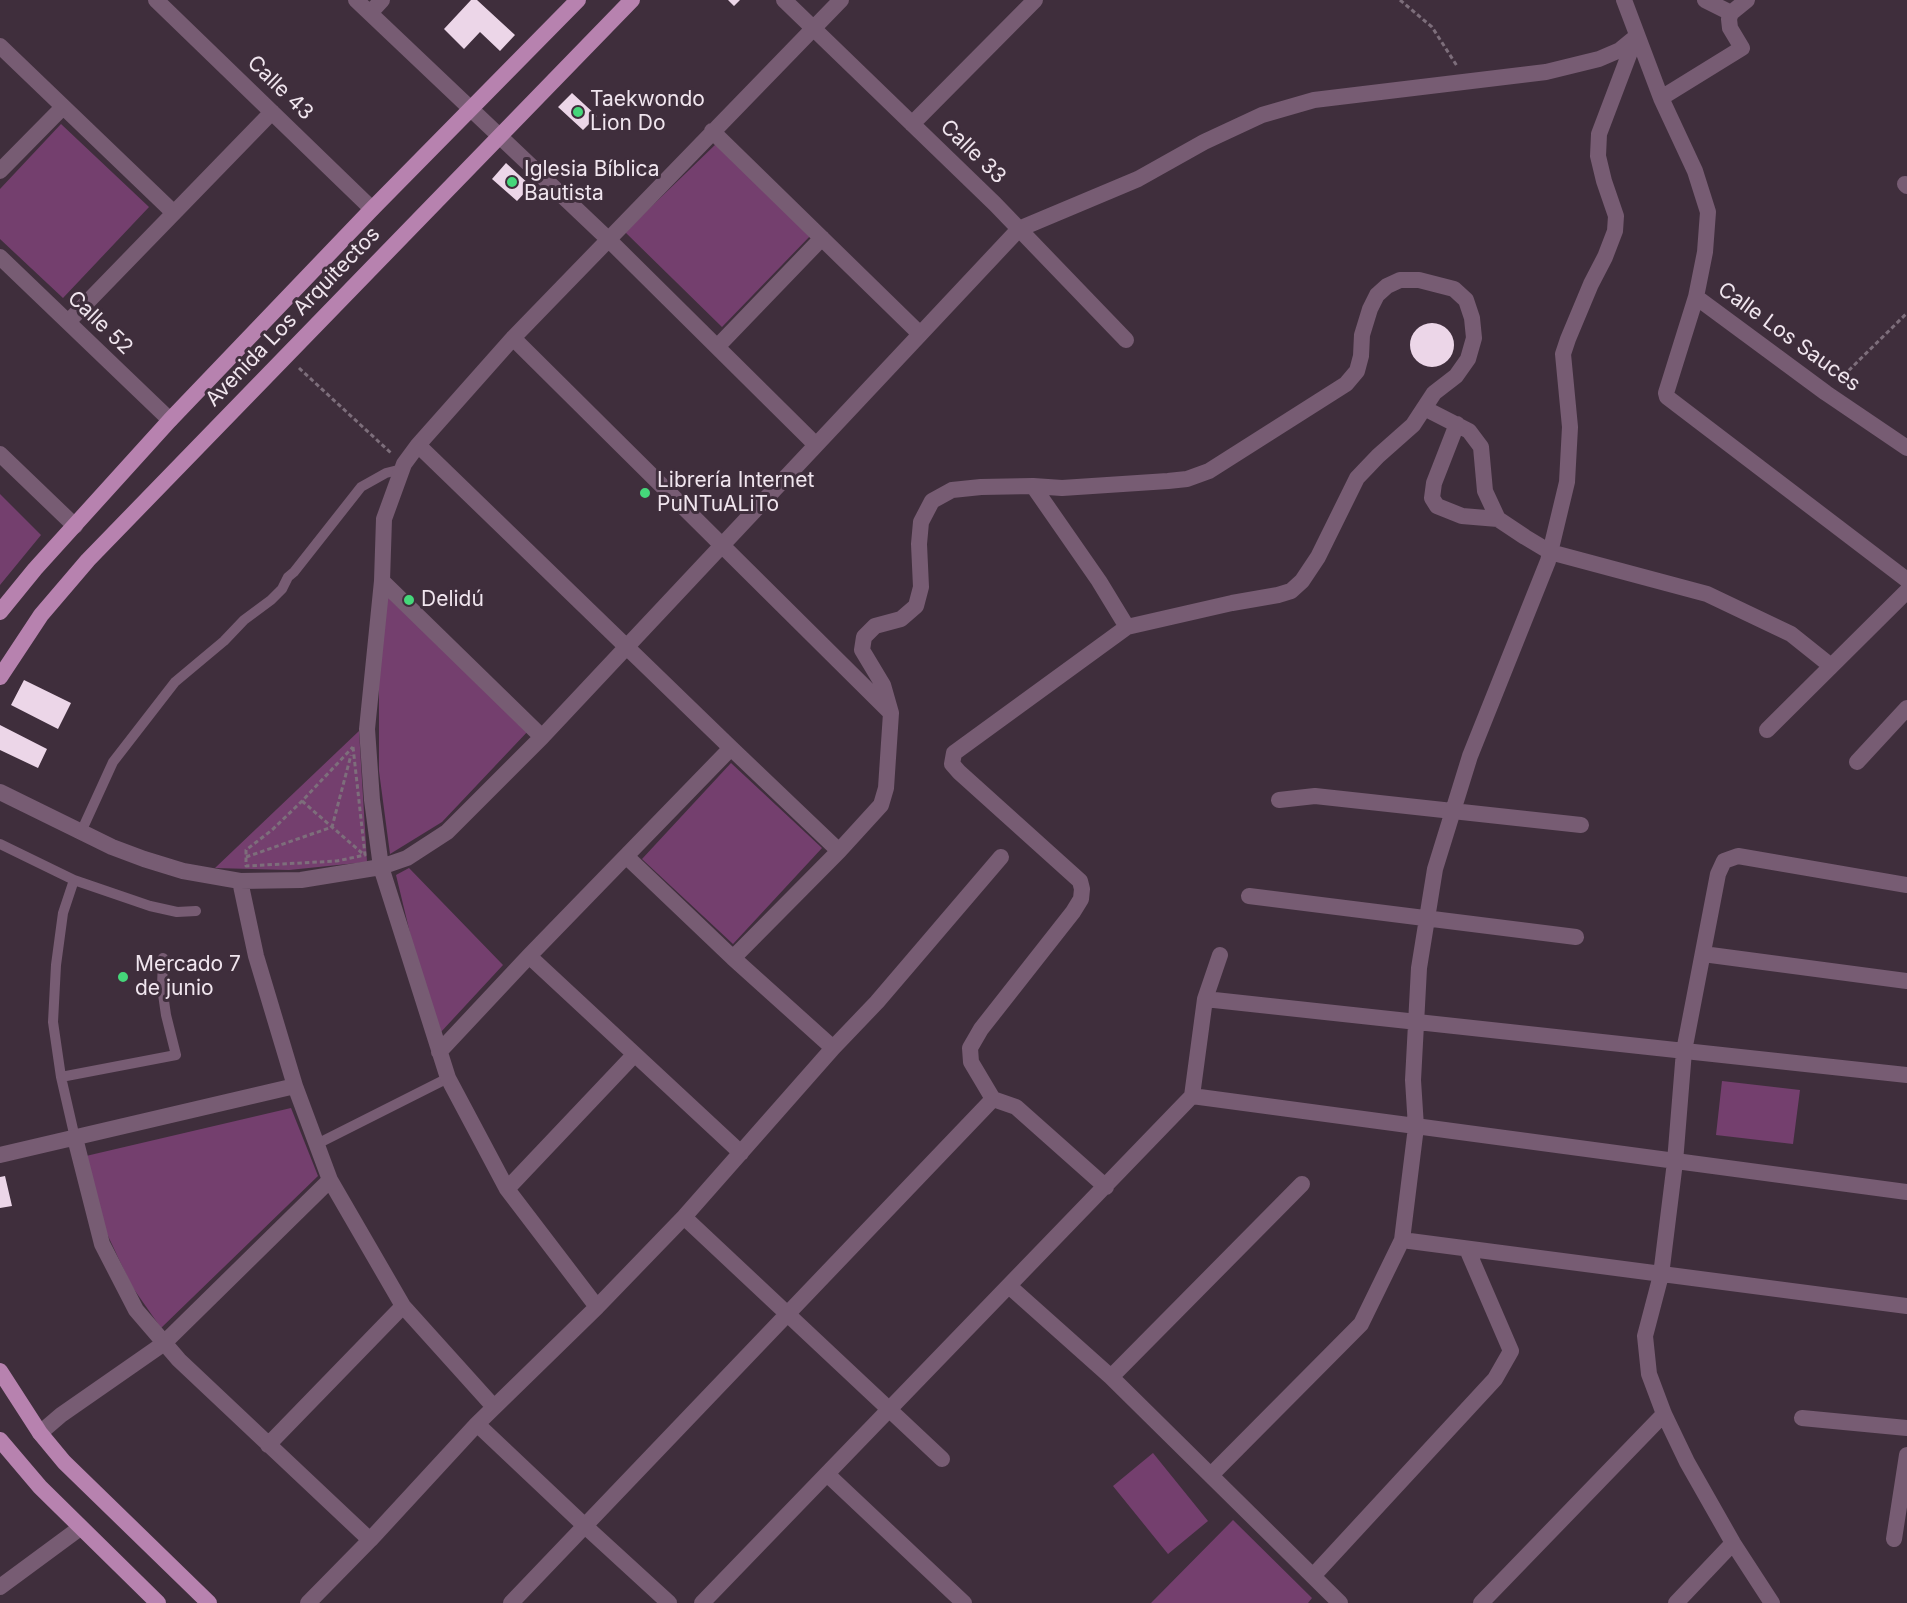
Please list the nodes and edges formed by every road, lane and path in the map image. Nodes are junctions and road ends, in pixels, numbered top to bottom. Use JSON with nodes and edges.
{"nodes":[{"id":1,"x":356,"y":0,"type":"edge"},
{"id":2,"x":382,"y":0,"type":"edge"},
{"id":3,"x":578,"y":0,"type":"edge"},
{"id":4,"x":632,"y":0,"type":"edge"},
{"id":5,"x":784,"y":0,"type":"edge"},
{"id":6,"x":841,"y":0,"type":"edge"},
{"id":7,"x":1035,"y":0,"type":"edge"},
{"id":8,"x":1400,"y":0,"type":"edge"},
{"id":9,"x":1624,"y":0,"type":"edge"},
{"id":10,"x":1705,"y":0,"type":"edge"},
{"id":11,"x":1747,"y":0,"type":"edge"},
{"id":12,"x":163,"y":2,"type":"edge"},
{"id":13,"x":370,"y":13,"type":"junction"},
{"id":14,"x":1731,"y":13,"type":"junction"},
{"id":15,"x":813,"y":28,"type":"junction"},
{"id":16,"x":1637,"y":36,"type":"junction"},
{"id":17,"x":0,"y":46,"type":"edge"},
{"id":18,"x":1468,"y":81,"type":"junction"},
{"id":19,"x":1661,"y":98,"type":"junction"},
{"id":20,"x":63,"y":107,"type":"junction"},
{"id":21,"x":471,"y":109,"type":"junction"},
{"id":22,"x":272,"y":112,"type":"junction"},
{"id":23,"x":912,"y":124,"type":"junction"},
{"id":24,"x":712,"y":131,"type":"junction"},
{"id":25,"x":499,"y":137,"type":"junction"},
{"id":26,"x":0,"y":171,"type":"edge"},
{"id":27,"x":372,"y":209,"type":"junction"},
{"id":28,"x":174,"y":213,"type":"junction"},
{"id":29,"x":1019,"y":229,"type":"junction"},
{"id":30,"x":822,"y":238,"type":"junction"},
{"id":31,"x":609,"y":240,"type":"junction"},
{"id":32,"x":0,"y":258,"type":"edge"},
{"id":33,"x":1696,"y":297,"type":"junction"},
{"id":34,"x":1907,"y":313,"type":"edge"},
{"id":35,"x":68,"y":322,"type":"junction"},
{"id":36,"x":920,"y":334,"type":"junction"},
{"id":37,"x":513,"y":338,"type":"junction"},
{"id":38,"x":1126,"y":340,"type":"dead end"},
{"id":39,"x":717,"y":347,"type":"junction"},
{"id":40,"x":286,"y":356,"type":"junction"},
{"id":41,"x":1826,"y":393,"type":"junction"},
{"id":42,"x":1424,"y":408,"type":"junction"},
{"id":43,"x":170,"y":420,"type":"junction"},
{"id":44,"x":1457,"y":424,"type":"junction"},
{"id":45,"x":418,"y":445,"type":"junction"},
{"id":46,"x":816,"y":445,"type":"junction"},
{"id":47,"x":1907,"y":448,"type":"edge"},
{"id":48,"x":0,"y":454,"type":"edge"},
{"id":49,"x":403,"y":467,"type":"junction"},
{"id":50,"x":1033,"y":486,"type":"junction"},
{"id":51,"x":1498,"y":519,"type":"junction"},
{"id":52,"x":75,"y":526,"type":"junction"},
{"id":53,"x":721,"y":545,"type":"junction"},
{"id":54,"x":1550,"y":552,"type":"junction"},
{"id":55,"x":382,"y":580,"type":"junction"},
{"id":56,"x":1907,"y":580,"type":"edge"},
{"id":57,"x":1907,"y":591,"type":"edge"},
{"id":58,"x":0,"y":612,"type":"edge"},
{"id":59,"x":1127,"y":627,"type":"junction"},
{"id":60,"x":626,"y":647,"type":"junction"},
{"id":61,"x":1831,"y":666,"type":"junction"},
{"id":62,"x":0,"y":677,"type":"edge"},
{"id":63,"x":1907,"y":708,"type":"edge"},
{"id":64,"x":891,"y":713,"type":"junction"},
{"id":65,"x":1767,"y":730,"type":"dead end"},
{"id":66,"x":542,"y":737,"type":"junction"},
{"id":67,"x":360,"y":747,"type":"junction"},
{"id":68,"x":731,"y":748,"type":"junction"},
{"id":69,"x":1857,"y":762,"type":"dead end"},
{"id":70,"x":0,"y":792,"type":"edge"},
{"id":71,"x":1279,"y":800,"type":"dead end"},
{"id":72,"x":302,"y":801,"type":"junction"},
{"id":73,"x":1453,"y":811,"type":"junction"},
{"id":74,"x":1581,"y":825,"type":"dead end"},
{"id":75,"x":332,"y":827,"type":"junction"},
{"id":76,"x":81,"y":832,"type":"junction"},
{"id":77,"x":0,"y":844,"type":"edge"},
{"id":78,"x":839,"y":851,"type":"junction"},
{"id":79,"x":364,"y":855,"type":"junction"},
{"id":80,"x":246,"y":857,"type":"junction"},
{"id":81,"x":627,"y":857,"type":"junction"},
{"id":82,"x":1001,"y":857,"type":"dead end"},
{"id":83,"x":381,"y":867,"type":"junction"},
{"id":84,"x":74,"y":880,"type":"junction"},
{"id":85,"x":240,"y":881,"type":"junction"},
{"id":86,"x":1907,"y":885,"type":"edge"},
{"id":87,"x":1249,"y":896,"type":"dead end"},
{"id":88,"x":196,"y":911,"type":"dead end"},
{"id":89,"x":1427,"y":919,"type":"junction"},
{"id":90,"x":1576,"y":937,"type":"dead end"},
{"id":91,"x":1703,"y":954,"type":"junction"},
{"id":92,"x":1220,"y":955,"type":"dead end"},
{"id":93,"x":529,"y":956,"type":"junction"},
{"id":94,"x":163,"y":958,"type":"dead end"},
{"id":95,"x":733,"y":958,"type":"junction"},
{"id":96,"x":1907,"y":981,"type":"edge"},
{"id":97,"x":1205,"y":999,"type":"junction"},
{"id":98,"x":1416,"y":1022,"type":"junction"},
{"id":99,"x":832,"y":1048,"type":"junction"},
{"id":100,"x":1684,"y":1051,"type":"junction"},
{"id":101,"x":439,"y":1052,"type":"junction"},
{"id":102,"x":634,"y":1055,"type":"junction"},
{"id":103,"x":1907,"y":1075,"type":"edge"},
{"id":104,"x":61,"y":1077,"type":"junction"},
{"id":105,"x":448,"y":1078,"type":"junction"},
{"id":106,"x":295,"y":1086,"type":"junction"},
{"id":107,"x":1192,"y":1096,"type":"junction"},
{"id":108,"x":993,"y":1100,"type":"junction"},
{"id":109,"x":1416,"y":1126,"type":"junction"},
{"id":110,"x":75,"y":1138,"type":"junction"},
{"id":111,"x":317,"y":1144,"type":"junction"},
{"id":112,"x":741,"y":1153,"type":"junction"},
{"id":113,"x":0,"y":1155,"type":"edge"},
{"id":114,"x":1675,"y":1162,"type":"junction"},
{"id":115,"x":330,"y":1180,"type":"junction"},
{"id":116,"x":1302,"y":1184,"type":"dead end"},
{"id":117,"x":1106,"y":1187,"type":"junction"},
{"id":118,"x":507,"y":1189,"type":"junction"},
{"id":119,"x":1907,"y":1192,"type":"edge"},
{"id":120,"x":684,"y":1217,"type":"junction"},
{"id":121,"x":1402,"y":1240,"type":"junction"},
{"id":122,"x":1467,"y":1249,"type":"junction"},
{"id":123,"x":1661,"y":1275,"type":"junction"},
{"id":124,"x":1009,"y":1286,"type":"junction"},
{"id":125,"x":403,"y":1306,"type":"junction"},
{"id":126,"x":1907,"y":1306,"type":"edge"},
{"id":127,"x":597,"y":1307,"type":"junction"},
{"id":128,"x":788,"y":1314,"type":"junction"},
{"id":129,"x":163,"y":1344,"type":"junction"},
{"id":130,"x":0,"y":1371,"type":"edge"},
{"id":131,"x":1111,"y":1377,"type":"junction"},
{"id":132,"x":494,"y":1407,"type":"junction"},
{"id":133,"x":890,"y":1409,"type":"junction"},
{"id":134,"x":1664,"y":1414,"type":"junction"},
{"id":135,"x":1802,"y":1418,"type":"dead end"},
{"id":136,"x":477,"y":1424,"type":"junction"},
{"id":137,"x":1907,"y":1428,"type":"edge"},
{"id":138,"x":40,"y":1433,"type":"junction"},
{"id":139,"x":0,"y":1440,"type":"edge"},
{"id":140,"x":268,"y":1445,"type":"junction"},
{"id":141,"x":1907,"y":1455,"type":"edge"},
{"id":142,"x":942,"y":1459,"type":"dead end"},
{"id":143,"x":827,"y":1474,"type":"junction"},
{"id":144,"x":1211,"y":1475,"type":"junction"},
{"id":145,"x":585,"y":1526,"type":"junction"},
{"id":146,"x":80,"y":1528,"type":"junction"},
{"id":147,"x":1894,"y":1539,"type":"dead end"},
{"id":148,"x":370,"y":1540,"type":"junction"},
{"id":149,"x":1733,"y":1544,"type":"junction"},
{"id":150,"x":1313,"y":1576,"type":"junction"},
{"id":151,"x":0,"y":1587,"type":"edge"},
{"id":152,"x":158,"y":1603,"type":"edge"},
{"id":153,"x":209,"y":1603,"type":"edge"},
{"id":154,"x":308,"y":1603,"type":"edge"},
{"id":155,"x":511,"y":1603,"type":"edge"},
{"id":156,"x":669,"y":1603,"type":"edge"},
{"id":157,"x":702,"y":1603,"type":"edge"},
{"id":158,"x":964,"y":1603,"type":"edge"},
{"id":159,"x":1341,"y":1603,"type":"edge"},
{"id":160,"x":1481,"y":1603,"type":"edge"},
{"id":161,"x":1676,"y":1603,"type":"edge"},
{"id":162,"x":1772,"y":1603,"type":"edge"}],
"edges":[{"from":1,"to":13,"type":"street"},
{"from":2,"to":13,"type":"street"},
{"from":3,"to":21,"type":"main road","name":"Avenida Los Arquitectos"},
{"from":4,"to":25,"type":"main road","name":"Avenida Los Arquitectos"},
{"from":5,"to":15,"type":"street","name":"Calle 33"},
{"from":6,"to":15,"type":"street"},
{"from":7,"to":23,"type":"street"},
{"from":8,"to":18,"type":"path"},
{"from":9,"to":16,"type":"street","name":"Calle Los Sauces"},
{"from":10,"to":14,"type":"street"},
{"from":11,"to":14,"type":"street"},
{"from":12,"to":22,"type":"street","name":"Calle 43"},
{"from":13,"to":21,"type":"street"},
{"from":14,"to":19,"type":"street"},
{"from":15,"to":23,"type":"street","name":"Calle 33"},
{"from":15,"to":24,"type":"street"},
{"from":16,"to":18,"type":"street"},
{"from":16,"to":19,"type":"street","name":"Calle Los Sauces"},
{"from":16,"to":54,"type":"street"},
{"from":17,"to":20,"type":"street"},
{"from":18,"to":29,"type":"street"},
{"from":19,"to":33,"type":"street","name":"Calle Los Sauces"},
{"from":20,"to":26,"type":"street"},
{"from":20,"to":28,"type":"street"},
{"from":21,"to":25,"type":"street"},
{"from":21,"to":27,"type":"main road","name":"Avenida Los Arquitectos"},
{"from":22,"to":27,"type":"street","name":"Calle 43"},
{"from":22,"to":28,"type":"street"},
{"from":23,"to":29,"type":"street","name":"Calle 33"},
{"from":24,"to":30,"type":"street"},
{"from":24,"to":31,"type":"street"},
{"from":25,"to":31,"type":"street"},
{"from":25,"to":40,"type":"main road","name":"Avenida Los Arquitectos"},
{"from":27,"to":43,"type":"main road","name":"Avenida Los Arquitectos"},
{"from":28,"to":35,"type":"street"},
{"from":29,"to":36,"type":"street"},
{"from":29,"to":38,"type":"street","name":"Calle 33"},
{"from":30,"to":36,"type":"street"},
{"from":30,"to":39,"type":"street"},
{"from":31,"to":37,"type":"street"},
{"from":31,"to":39,"type":"street"},
{"from":32,"to":35,"type":"street","name":"Calle 52"},
{"from":33,"to":41,"type":"street","name":"Calle Los Sauces"},
{"from":33,"to":56,"type":"street"},
{"from":34,"to":41,"type":"path"},
{"from":35,"to":43,"type":"street","name":"Calle 52"},
{"from":36,"to":46,"type":"street"},
{"from":37,"to":45,"type":"street"},
{"from":37,"to":53,"type":"street"},
{"from":39,"to":46,"type":"street"},
{"from":40,"to":49,"type":"path"},
{"from":40,"to":62,"type":"main road","name":"Avenida Los Arquitectos"},
{"from":41,"to":47,"type":"street","name":"Calle Los Sauces"},
{"from":42,"to":44,"type":"street"},
{"from":42,"to":50,"type":"street"},
{"from":42,"to":59,"type":"street"},
{"from":43,"to":52,"type":"main road","name":"Avenida Los Arquitectos"},
{"from":44,"to":51,"type":"street"},
{"from":44,"to":51,"type":"street"},
{"from":45,"to":49,"type":"street"},
{"from":45,"to":60,"type":"street"},
{"from":46,"to":53,"type":"street"},
{"from":48,"to":52,"type":"street"},
{"from":49,"to":55,"type":"street"},
{"from":49,"to":76,"type":"lane"},
{"from":50,"to":59,"type":"street"},
{"from":50,"to":64,"type":"street"},
{"from":51,"to":54,"type":"street"},
{"from":52,"to":58,"type":"main road","name":"Avenida Los Arquitectos"},
{"from":53,"to":60,"type":"street"},
{"from":53,"to":64,"type":"street"},
{"from":54,"to":61,"type":"street"},
{"from":54,"to":73,"type":"street"},
{"from":55,"to":66,"type":"street"},
{"from":55,"to":67,"type":"street"},
{"from":57,"to":61,"type":"street"},
{"from":59,"to":108,"type":"street"},
{"from":60,"to":66,"type":"street"},
{"from":60,"to":68,"type":"street"},
{"from":61,"to":65,"type":"street"},
{"from":63,"to":69,"type":"street"},
{"from":64,"to":78,"type":"street"},
{"from":66,"to":83,"type":"street"},
{"from":67,"to":72,"type":"path"},
{"from":67,"to":75,"type":"path"},
{"from":67,"to":79,"type":"path"},
{"from":67,"to":83,"type":"street"},
{"from":68,"to":78,"type":"street"},
{"from":68,"to":81,"type":"street"},
{"from":70,"to":76,"type":"street"},
{"from":71,"to":73,"type":"street"},
{"from":72,"to":75,"type":"path"},
{"from":72,"to":80,"type":"path"},
{"from":73,"to":74,"type":"street"},
{"from":73,"to":89,"type":"street"},
{"from":75,"to":79,"type":"path"},
{"from":75,"to":80,"type":"path"},
{"from":76,"to":85,"type":"street"},
{"from":77,"to":84,"type":"lane"},
{"from":78,"to":95,"type":"street"},
{"from":79,"to":80,"type":"path"},
{"from":81,"to":93,"type":"street"},
{"from":81,"to":95,"type":"street"},
{"from":82,"to":99,"type":"street"},
{"from":83,"to":85,"type":"street"},
{"from":83,"to":101,"type":"street"},
{"from":84,"to":88,"type":"lane"},
{"from":84,"to":104,"type":"lane"},
{"from":85,"to":106,"type":"street"},
{"from":86,"to":91,"type":"street"},
{"from":87,"to":89,"type":"street"},
{"from":89,"to":90,"type":"street"},
{"from":89,"to":98,"type":"street"},
{"from":91,"to":96,"type":"street"},
{"from":91,"to":100,"type":"street"},
{"from":92,"to":97,"type":"street"},
{"from":93,"to":101,"type":"street"},
{"from":93,"to":102,"type":"street"},
{"from":94,"to":104,"type":"lane"},
{"from":95,"to":99,"type":"street"},
{"from":97,"to":98,"type":"street"},
{"from":97,"to":107,"type":"street"},
{"from":98,"to":100,"type":"street"},
{"from":98,"to":109,"type":"street"},
{"from":99,"to":112,"type":"street"},
{"from":100,"to":103,"type":"street"},
{"from":100,"to":114,"type":"street"},
{"from":101,"to":105,"type":"street"},
{"from":102,"to":112,"type":"street"},
{"from":102,"to":118,"type":"street"},
{"from":104,"to":110,"type":"lane"},
{"from":105,"to":111,"type":"lane"},
{"from":105,"to":118,"type":"street"},
{"from":106,"to":110,"type":"street"},
{"from":106,"to":111,"type":"street"},
{"from":107,"to":109,"type":"street"},
{"from":107,"to":117,"type":"street"},
{"from":108,"to":117,"type":"street"},
{"from":108,"to":128,"type":"street"},
{"from":109,"to":114,"type":"street"},
{"from":109,"to":121,"type":"street"},
{"from":110,"to":113,"type":"street"},
{"from":110,"to":129,"type":"street"},
{"from":111,"to":115,"type":"street"},
{"from":112,"to":120,"type":"street"},
{"from":114,"to":119,"type":"street"},
{"from":114,"to":123,"type":"street"},
{"from":115,"to":125,"type":"street"},
{"from":115,"to":129,"type":"street"},
{"from":116,"to":131,"type":"street"},
{"from":117,"to":124,"type":"street"},
{"from":118,"to":127,"type":"street"},
{"from":120,"to":127,"type":"street"},
{"from":120,"to":128,"type":"street"},
{"from":121,"to":122,"type":"street"},
{"from":121,"to":144,"type":"street"},
{"from":122,"to":123,"type":"street"},
{"from":122,"to":150,"type":"street"},
{"from":123,"to":126,"type":"street"},
{"from":123,"to":134,"type":"street"},
{"from":124,"to":131,"type":"street"},
{"from":124,"to":133,"type":"street"},
{"from":125,"to":132,"type":"street"},
{"from":125,"to":140,"type":"street"},
{"from":127,"to":132,"type":"street"},
{"from":128,"to":133,"type":"street"},
{"from":128,"to":145,"type":"street"},
{"from":129,"to":138,"type":"street"},
{"from":129,"to":140,"type":"street"},
{"from":130,"to":138,"type":"main road"},
{"from":131,"to":144,"type":"street"},
{"from":132,"to":136,"type":"street"},
{"from":133,"to":142,"type":"street"},
{"from":133,"to":143,"type":"street"},
{"from":134,"to":149,"type":"street"},
{"from":134,"to":160,"type":"street"},
{"from":135,"to":137,"type":"street"},
{"from":136,"to":145,"type":"street"},
{"from":136,"to":148,"type":"street"},
{"from":138,"to":153,"type":"main road"},
{"from":139,"to":146,"type":"main road"},
{"from":140,"to":148,"type":"street"},
{"from":141,"to":147,"type":"street"},
{"from":143,"to":157,"type":"street"},
{"from":143,"to":158,"type":"street"},
{"from":144,"to":150,"type":"street"},
{"from":145,"to":155,"type":"street"},
{"from":145,"to":156,"type":"street"},
{"from":146,"to":151,"type":"street"},
{"from":146,"to":152,"type":"main road"},
{"from":148,"to":154,"type":"street"},
{"from":149,"to":161,"type":"street"},
{"from":149,"to":162,"type":"street"},
{"from":150,"to":159,"type":"street"}]}
